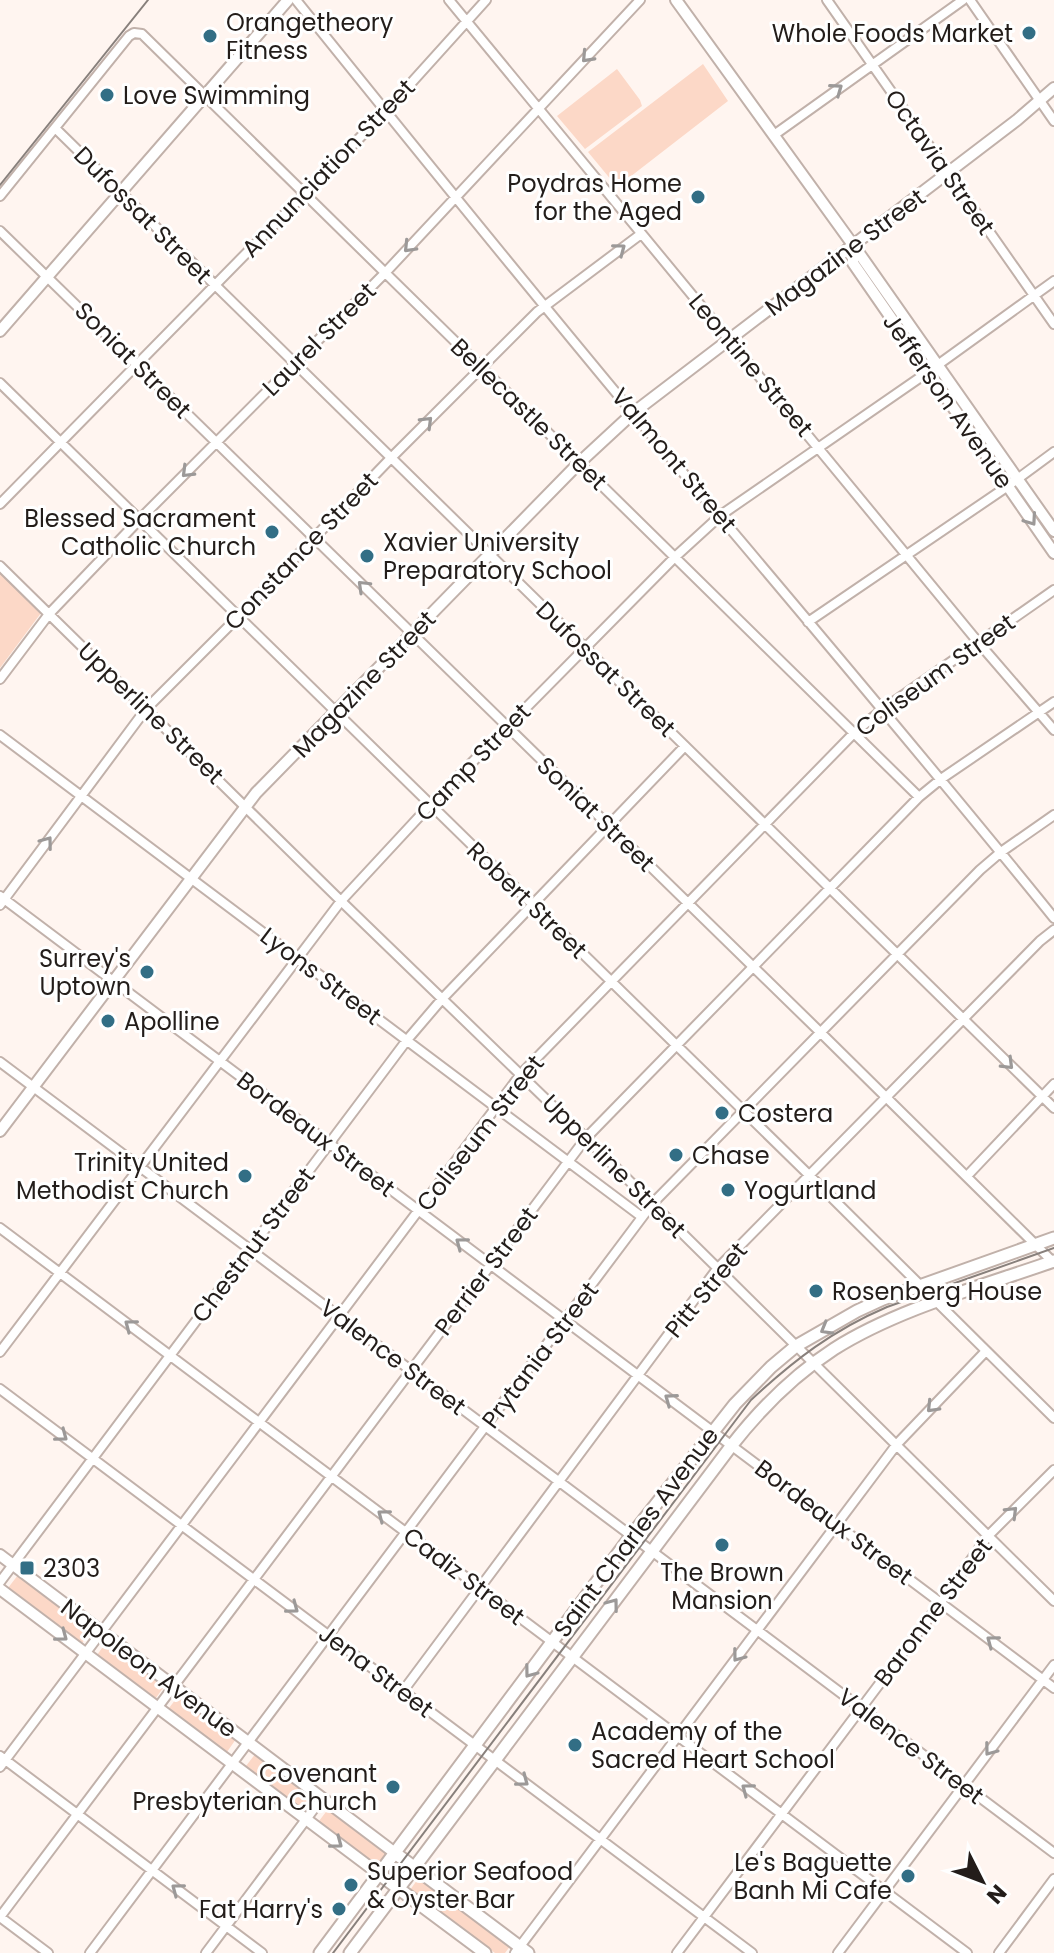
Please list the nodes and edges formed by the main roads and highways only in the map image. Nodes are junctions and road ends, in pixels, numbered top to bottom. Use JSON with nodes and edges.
{"nodes":[{"id":1,"x":1054,"y":1238,"type":"edge"},
{"id":2,"x":1054,"y":1262,"type":"edge"},
{"id":3,"x":395,"y":1853,"type":"junction"},
{"id":4,"x":414,"y":1867,"type":"junction"},
{"id":5,"x":379,"y":1874,"type":"junction"},
{"id":6,"x":398,"y":1888,"type":"junction"},
{"id":7,"x":326,"y":1951,"type":"edge"},
{"id":8,"x":521,"y":1951,"type":"edge"},
{"id":9,"x":350,"y":1953,"type":"edge"},
{"id":10,"x":485,"y":1953,"type":"edge"}],
"edges":[{"from":1,"to":3,"type":"main road","name":"Saint Charles Avenue","one_way":true},
{"from":4,"to":2,"type":"main road","name":"Saint Charles Avenue","one_way":true},
{"from":3,"to":4,"type":"main road","name":"Napoleon Avenue"},
{"from":3,"to":5,"type":"main road","name":"Saint Charles Avenue"},
{"from":4,"to":6,"type":"main road","name":"Saint Charles Avenue"},
{"from":4,"to":8,"type":"main road","name":"Napoleon Avenue"},
{"from":5,"to":6,"type":"main road","name":"Napoleon Avenue"},
{"from":5,"to":7,"type":"main road","name":"Saint Charles Avenue"},
{"from":6,"to":9,"type":"main road","name":"Saint Charles Avenue"},
{"from":6,"to":10,"type":"main road","name":"Napoleon Avenue"}]}
